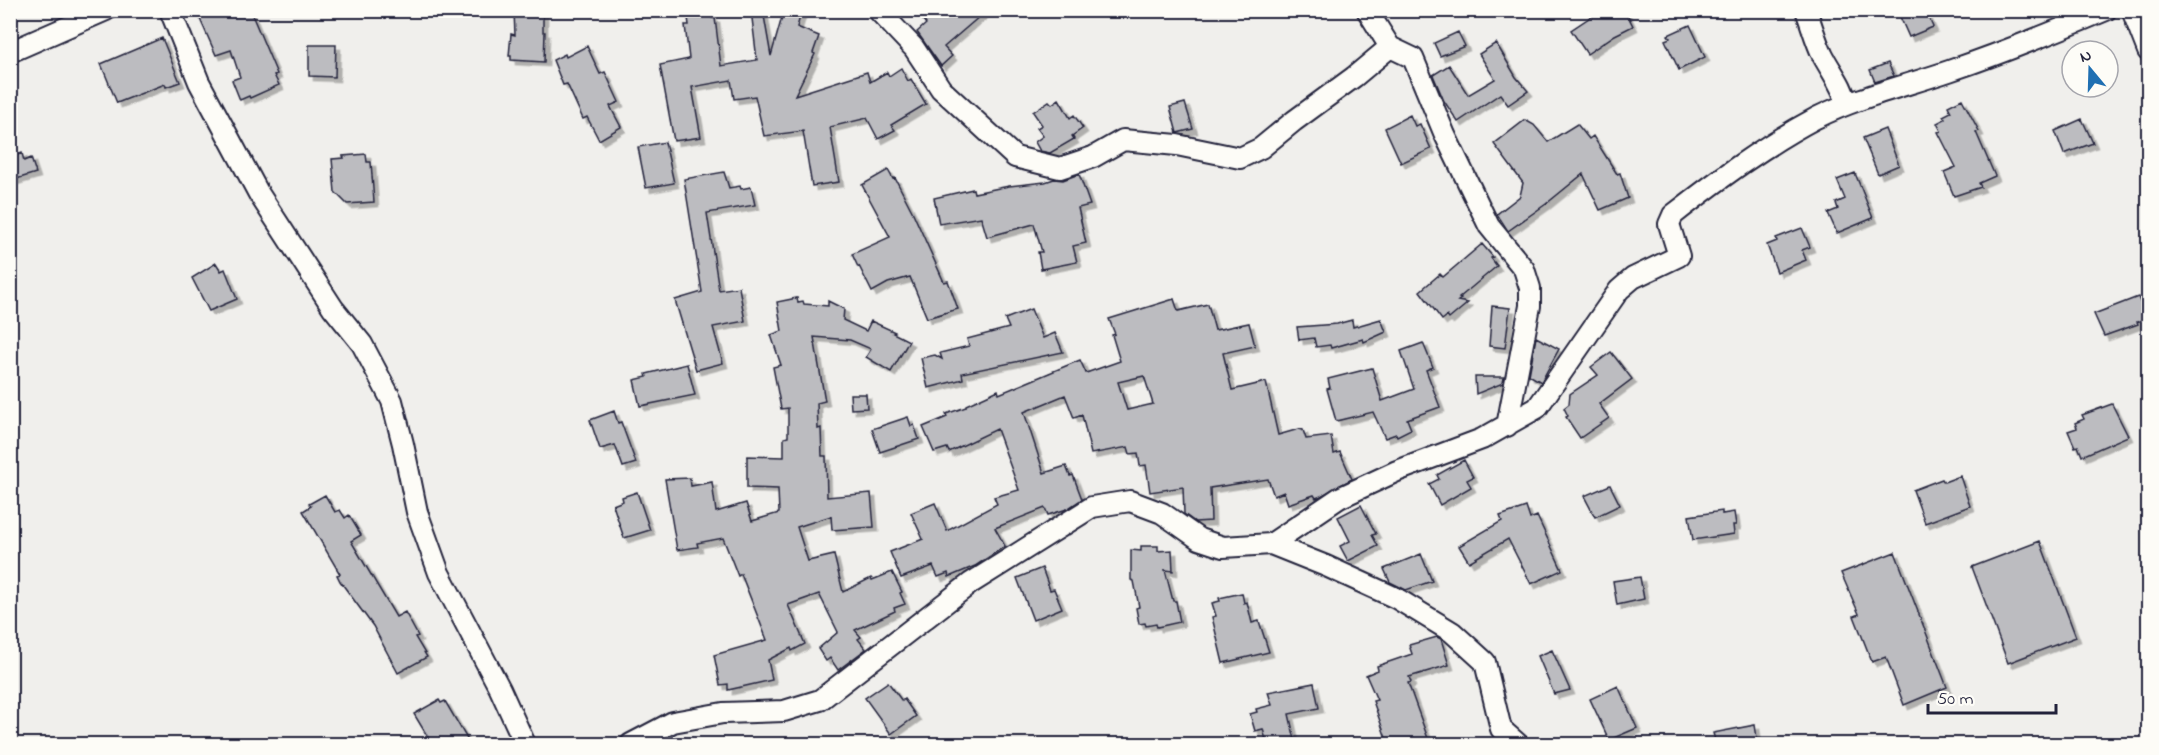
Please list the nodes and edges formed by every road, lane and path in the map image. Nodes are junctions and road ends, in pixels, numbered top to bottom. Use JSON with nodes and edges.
{"nodes":[{"id":1,"x":106,"y":10,"type":"edge"},
{"id":2,"x":170,"y":10,"type":"edge"},
{"id":3,"x":878,"y":10,"type":"edge"},
{"id":4,"x":1367,"y":10,"type":"edge"},
{"id":5,"x":1806,"y":10,"type":"edge"},
{"id":6,"x":2106,"y":10,"type":"edge"},
{"id":7,"x":2133,"y":10,"type":"edge"},
{"id":8,"x":1390,"y":47,"type":"junction"},
{"id":9,"x":2148,"y":51,"type":"edge"},
{"id":10,"x":10,"y":52,"type":"edge"},
{"id":11,"x":1847,"y":104,"type":"junction"},
{"id":12,"x":1507,"y":426,"type":"junction"},
{"id":13,"x":1271,"y":544,"type":"junction"},
{"id":14,"x":525,"y":744,"type":"edge"},
{"id":15,"x":631,"y":744,"type":"edge"},
{"id":16,"x":1518,"y":744,"type":"edge"}],
"edges":[{"from":1,"to":10,"type":"street"},
{"from":2,"to":14,"type":"street"},
{"from":3,"to":8,"type":"street"},
{"from":4,"to":8,"type":"street"},
{"from":5,"to":11,"type":"street"},
{"from":6,"to":11,"type":"street"},
{"from":7,"to":9,"type":"street"},
{"from":8,"to":12,"type":"street"},
{"from":11,"to":12,"type":"street"},
{"from":12,"to":13,"type":"street"},
{"from":13,"to":15,"type":"street"},
{"from":13,"to":16,"type":"street"}]}
